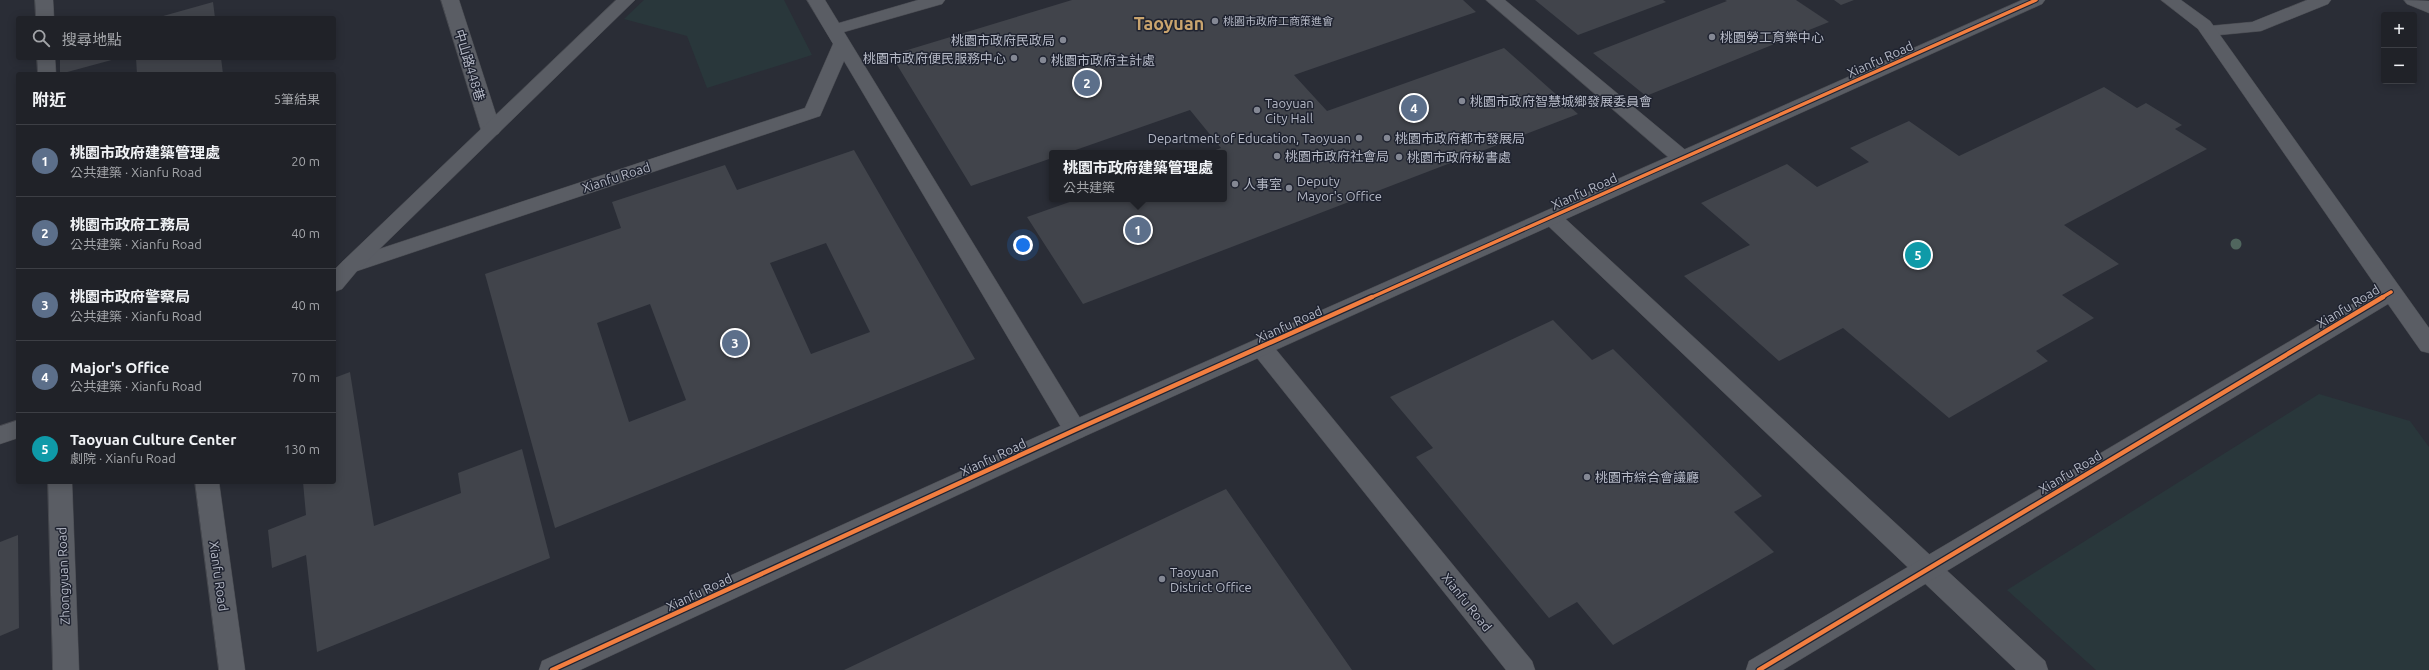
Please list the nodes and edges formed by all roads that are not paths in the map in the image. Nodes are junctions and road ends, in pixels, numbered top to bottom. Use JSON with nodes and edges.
{"nodes":[{"id":1,"x":44,"y":0,"type":"edge"},
{"id":2,"x":450,"y":0,"type":"edge"},
{"id":3,"x":626,"y":0,"type":"edge"},
{"id":4,"x":816,"y":0,"type":"edge"},
{"id":5,"x":936,"y":0,"type":"edge"},
{"id":6,"x":1495,"y":0,"type":"edge"},
{"id":7,"x":2036,"y":0,"type":"edge"},
{"id":8,"x":2170,"y":0,"type":"edge"},
{"id":9,"x":2322,"y":0,"type":"edge"},
{"id":10,"x":2412,"y":0,"type":"edge"},
{"id":11,"x":2429,"y":8,"type":"edge"},
{"id":12,"x":45,"y":16,"type":"edge"},
{"id":13,"x":2208,"y":31,"type":"junction"},
{"id":14,"x":838,"y":37,"type":"junction"},
{"id":15,"x":46,"y":60,"type":"edge"},
{"id":16,"x":47,"y":72,"type":"edge"},
{"id":17,"x":491,"y":130,"type":"junction"},
{"id":18,"x":1682,"y":158,"type":"junction"},
{"id":19,"x":1551,"y":217,"type":"junction"},
{"id":20,"x":350,"y":266,"type":"junction"},
{"id":21,"x":336,"y":282,"type":"edge"},
{"id":22,"x":2391,"y":292,"type":"junction"},
{"id":23,"x":2426,"y":338,"type":"edge"},
{"id":24,"x":1262,"y":347,"type":"junction"},
{"id":25,"x":16,"y":430,"type":"edge"},
{"id":26,"x":1075,"y":430,"type":"junction"},
{"id":27,"x":0,"y":435,"type":"edge"},
{"id":28,"x":60,"y":484,"type":"edge"},
{"id":29,"x":207,"y":484,"type":"edge"},
{"id":30,"x":1926,"y":570,"type":"junction"},
{"id":31,"x":66,"y":670,"type":"edge"},
{"id":32,"x":232,"y":670,"type":"edge"},
{"id":33,"x":552,"y":670,"type":"edge"},
{"id":34,"x":1522,"y":670,"type":"edge"},
{"id":35,"x":1759,"y":670,"type":"edge"},
{"id":36,"x":2035,"y":670,"type":"edge"}],
"edges":[{"from":1,"to":12,"type":"street"},
{"from":2,"to":17,"type":"street","name":"中山路448巷"},
{"from":3,"to":17,"type":"street","name":"Xianfu Road"},
{"from":4,"to":14,"type":"street"},
{"from":5,"to":14,"type":"street"},
{"from":6,"to":18,"type":"street"},
{"from":7,"to":18,"type":"street","name":"Xianfu Road"},
{"from":8,"to":13,"type":"street","name":"Xianfu Road"},
{"from":9,"to":13,"type":"street"},
{"from":10,"to":11,"type":"street"},
{"from":13,"to":22,"type":"street","name":"Xianfu Road"},
{"from":14,"to":20,"type":"street","name":"Xianfu Road"},
{"from":14,"to":26,"type":"street"},
{"from":15,"to":16,"type":"street"},
{"from":17,"to":20,"type":"street","name":"Xianfu Road"},
{"from":18,"to":19,"type":"street","name":"Xianfu Road"},
{"from":19,"to":24,"type":"street","name":"Xianfu Road"},
{"from":19,"to":30,"type":"street","name":"Xianfu Road"},
{"from":20,"to":21,"type":"street","name":"Xianfu Road"},
{"from":22,"to":23,"type":"street","name":"Xianfu Road"},
{"from":22,"to":30,"type":"street","name":"Xianfu Road"},
{"from":24,"to":26,"type":"street","name":"Xianfu Road"},
{"from":24,"to":34,"type":"street","name":"Xianfu Road"},
{"from":25,"to":27,"type":"street"},
{"from":26,"to":33,"type":"street","name":"Xianfu Road"},
{"from":28,"to":31,"type":"street","name":"Zhongyuan Road"},
{"from":29,"to":32,"type":"street","name":"Xianfu Road"},
{"from":30,"to":35,"type":"street","name":"Xianfu Road"},
{"from":30,"to":36,"type":"street","name":"Xianfu Road"}]}
